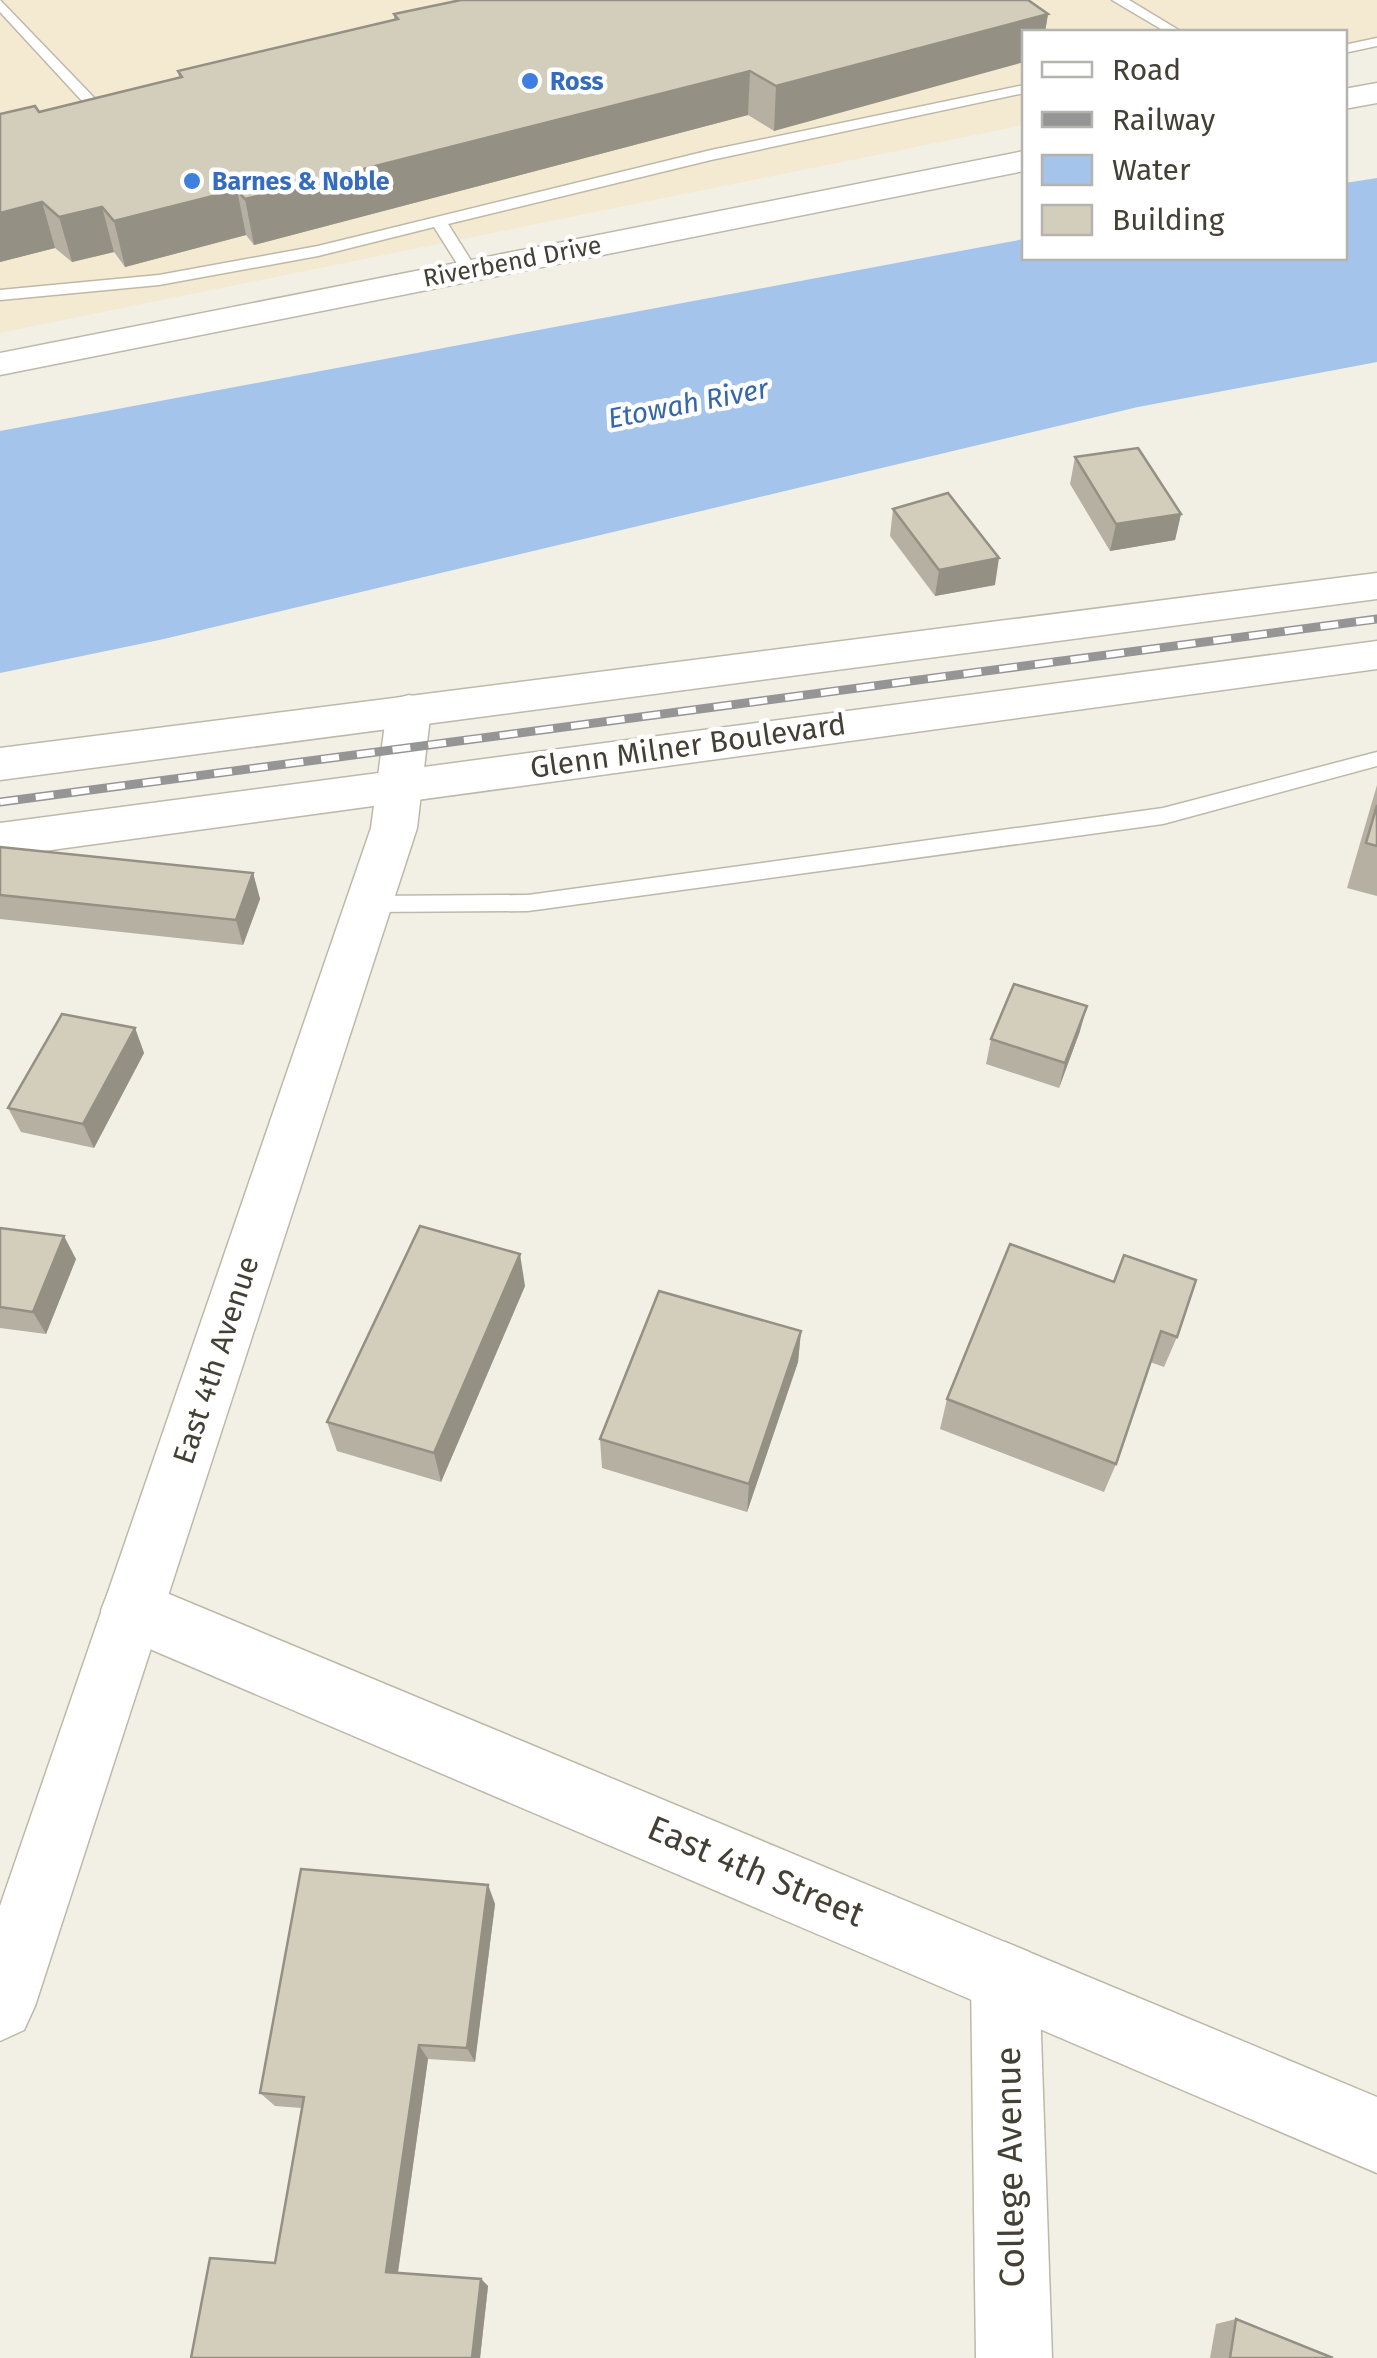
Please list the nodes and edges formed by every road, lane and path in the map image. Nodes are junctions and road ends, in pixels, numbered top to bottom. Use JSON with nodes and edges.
{"nodes":[{"id":1,"x":1118,"y":0,"type":"edge"},
{"id":2,"x":0,"y":4,"type":"edge"},
{"id":3,"x":1171,"y":30,"type":"edge"},
{"id":4,"x":1377,"y":42,"type":"edge"},
{"id":5,"x":1347,"y":48,"type":"edge"},
{"id":6,"x":1022,"y":89,"type":"edge"},
{"id":7,"x":1377,"y":93,"type":"edge"},
{"id":8,"x":1347,"y":98,"type":"edge"},
{"id":9,"x":118,"y":108,"type":"edge"},
{"id":10,"x":100,"y":112,"type":"junction"},
{"id":11,"x":83,"y":116,"type":"edge"},
{"id":12,"x":1022,"y":161,"type":"edge"},
{"id":13,"x":438,"y":222,"type":"junction"},
{"id":14,"x":469,"y":270,"type":"junction"},
{"id":15,"x":0,"y":295,"type":"edge"},
{"id":16,"x":0,"y":364,"type":"edge"},
{"id":17,"x":1377,"y":586,"type":"edge"},
{"id":18,"x":1377,"y":655,"type":"edge"},
{"id":19,"x":408,"y":709,"type":"junction"},
{"id":20,"x":1377,"y":759,"type":"edge"},
{"id":21,"x":0,"y":764,"type":"edge"},
{"id":22,"x":399,"y":784,"type":"junction"},
{"id":23,"x":0,"y":840,"type":"edge"},
{"id":24,"x":368,"y":904,"type":"junction"},
{"id":25,"x":133,"y":1610,"type":"junction"},
{"id":26,"x":1006,"y":1976,"type":"junction"},
{"id":27,"x":0,"y":2006,"type":"edge"},
{"id":28,"x":1377,"y":2135,"type":"edge"},
{"id":29,"x":1014,"y":2358,"type":"edge"}],
"edges":[{"from":1,"to":3,"type":"lane"},
{"from":2,"to":10,"type":"lane"},
{"from":4,"to":5,"type":"lane"},
{"from":6,"to":13,"type":"lane"},
{"from":7,"to":8,"type":"street"},
{"from":9,"to":10,"type":"lane"},
{"from":10,"to":11,"type":"lane"},
{"from":12,"to":14,"type":"street","name":"Riverbend Drive"},
{"from":13,"to":14,"type":"lane"},
{"from":13,"to":15,"type":"lane"},
{"from":14,"to":16,"type":"street","name":"Riverbend Drive"},
{"from":17,"to":19,"type":"street"},
{"from":18,"to":22,"type":"street","name":"Glenn Milner Boulevard"},
{"from":19,"to":21,"type":"street"},
{"from":19,"to":22,"type":"street","name":"East 4th Avenue"},
{"from":20,"to":24,"type":"lane"},
{"from":22,"to":23,"type":"street","name":"Glenn Milner Boulevard"},
{"from":22,"to":24,"type":"street","name":"East 4th Avenue"},
{"from":24,"to":25,"type":"street","name":"East 4th Avenue"},
{"from":25,"to":26,"type":"street","name":"East 4th Street"},
{"from":25,"to":27,"type":"street","name":"East 4th Avenue"},
{"from":26,"to":28,"type":"street","name":"East 4th Street"},
{"from":26,"to":29,"type":"street","name":"College Avenue"}]}
